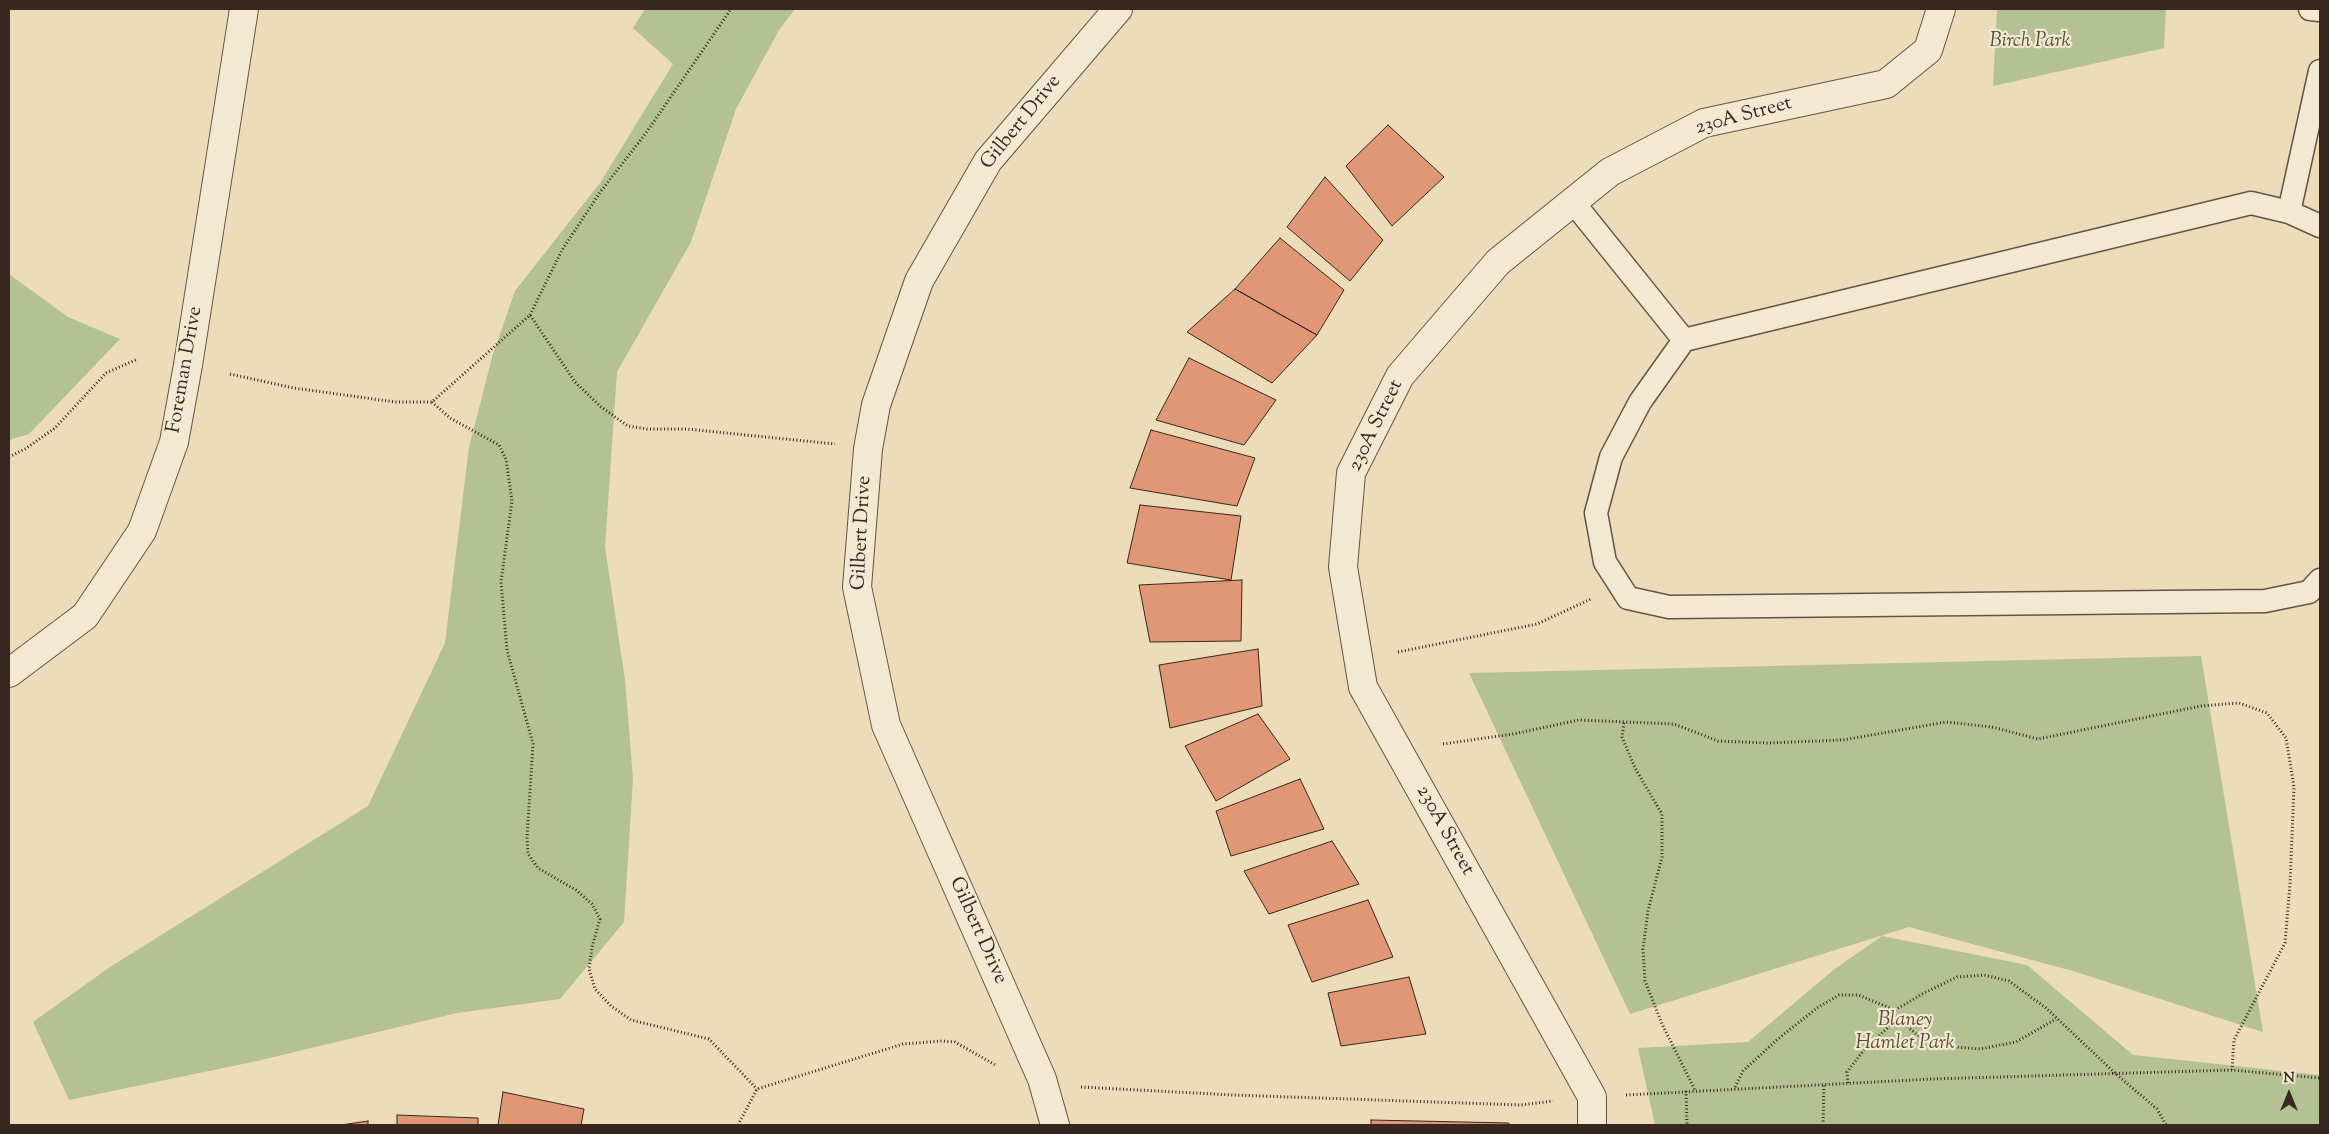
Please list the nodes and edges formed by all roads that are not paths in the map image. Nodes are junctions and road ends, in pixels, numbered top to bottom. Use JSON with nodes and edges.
{"nodes":[{"id":1,"x":244,"y":9,"type":"edge"},
{"id":2,"x":1118,"y":9,"type":"edge"},
{"id":3,"x":1941,"y":9,"type":"edge"},
{"id":4,"x":2310,"y":9,"type":"edge"},
{"id":5,"x":2320,"y":10,"type":"edge"},
{"id":6,"x":2320,"y":71,"type":"edge"},
{"id":7,"x":1573,"y":202,"type":"junction"},
{"id":8,"x":2289,"y":212,"type":"junction"},
{"id":9,"x":2320,"y":226,"type":"edge"},
{"id":10,"x":1684,"y":340,"type":"junction"},
{"id":11,"x":2320,"y":580,"type":"edge"},
{"id":12,"x":9,"y":673,"type":"edge"},
{"id":13,"x":1055,"y":1125,"type":"edge"},
{"id":14,"x":1592,"y":1125,"type":"edge"}],
"edges":[{"from":1,"to":12,"type":"street","name":"Foreman Drive"},
{"from":2,"to":13,"type":"street","name":"Gilbert Drive"},
{"from":3,"to":7,"type":"street","name":"230A Street"},
{"from":4,"to":5,"type":"lane"},
{"from":6,"to":8,"type":"lane"},
{"from":7,"to":10,"type":"lane"},
{"from":7,"to":14,"type":"street","name":"230A Street"},
{"from":8,"to":9,"type":"lane"},
{"from":8,"to":10,"type":"lane"},
{"from":10,"to":11,"type":"lane"}]}
